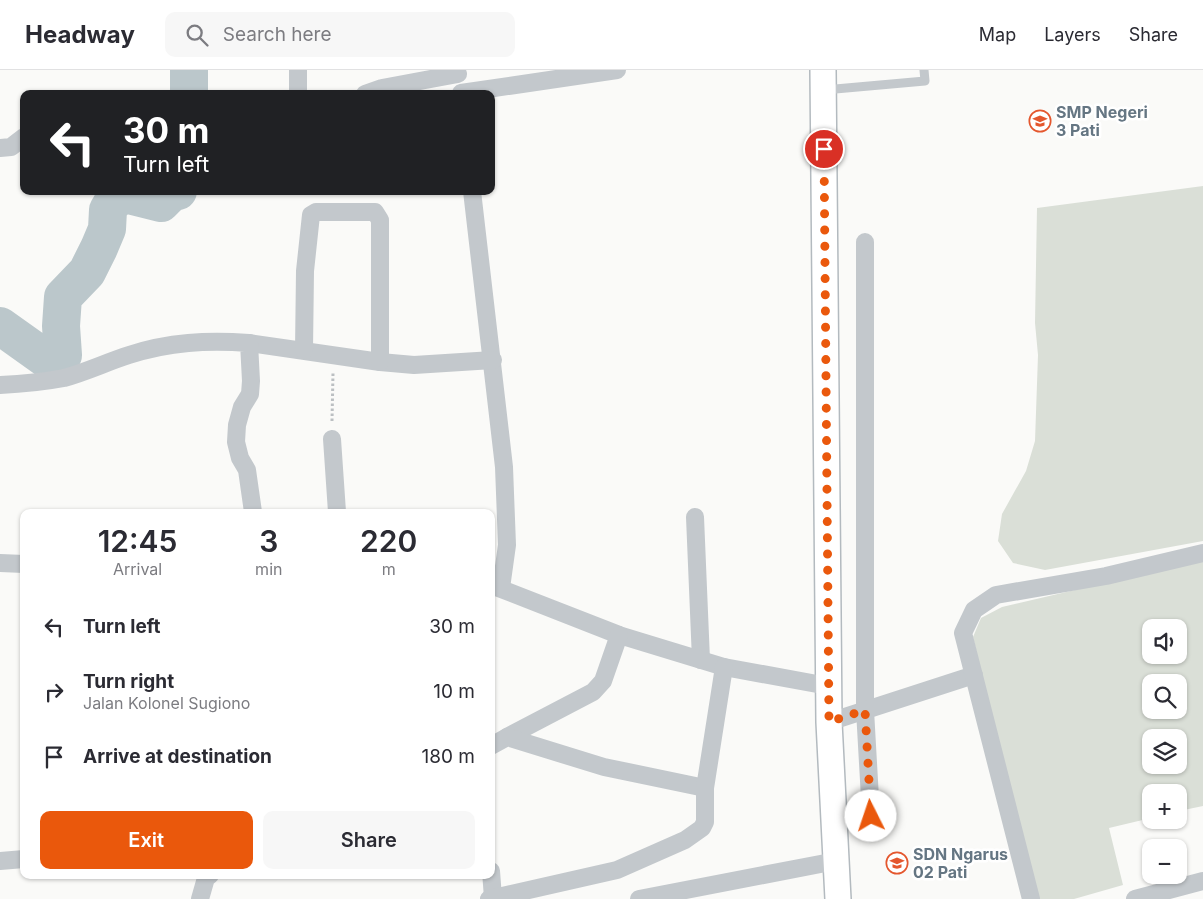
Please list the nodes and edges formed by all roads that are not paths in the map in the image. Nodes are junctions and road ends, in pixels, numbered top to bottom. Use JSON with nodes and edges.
{"nodes":[{"id":1,"x":298,"y":70,"type":"edge"},
{"id":2,"x":617,"y":70,"type":"edge"},
{"id":3,"x":924,"y":70,"type":"edge"},
{"id":4,"x":458,"y":72,"type":"edge"},
{"id":5,"x":824,"y":80,"type":"edge"},
{"id":6,"x":298,"y":90,"type":"edge"},
{"id":7,"x":376,"y":90,"type":"edge"},
{"id":8,"x":460,"y":90,"type":"edge"},
{"id":9,"x":487,"y":90,"type":"edge"},
{"id":10,"x":20,"y":141,"type":"edge"},
{"id":11,"x":0,"y":148,"type":"edge"},
{"id":12,"x":472,"y":195,"type":"edge"},
{"id":13,"x":865,"y":242,"type":"dead end"},
{"id":14,"x":249,"y":343,"type":"junction"},
{"id":15,"x":304,"y":350,"type":"junction"},
{"id":16,"x":493,"y":360,"type":"junction"},
{"id":17,"x":380,"y":362,"type":"junction"},
{"id":18,"x":0,"y":386,"type":"edge"},
{"id":19,"x":332,"y":438,"type":"road end"},
{"id":20,"x":253,"y":509,"type":"edge"},
{"id":21,"x":337,"y":509,"type":"edge"},
{"id":22,"x":695,"y":517,"type":"dead end"},
{"id":23,"x":1203,"y":553,"type":"edge"},
{"id":24,"x":0,"y":563,"type":"edge"},
{"id":25,"x":20,"y":564,"type":"edge"},
{"id":26,"x":496,"y":586,"type":"edge"},
{"id":27,"x":619,"y":636,"type":"junction"},
{"id":28,"x":701,"y":660,"type":"junction"},
{"id":29,"x":724,"y":667,"type":"junction"},
{"id":30,"x":974,"y":675,"type":"junction"},
{"id":31,"x":828,"y":686,"type":"junction"},
{"id":32,"x":865,"y":710,"type":"junction"},
{"id":33,"x":829,"y":722,"type":"junction"},
{"id":34,"x":507,"y":737,"type":"junction"},
{"id":35,"x":495,"y":744,"type":"edge"},
{"id":36,"x":705,"y":788,"type":"junction"},
{"id":37,"x":871,"y":816,"type":"dead end"},
{"id":38,"x":20,"y":859,"type":"edge"},
{"id":39,"x":0,"y":861,"type":"edge"},
{"id":40,"x":836,"y":861,"type":"junction"},
{"id":41,"x":206,"y":879,"type":"edge"},
{"id":42,"x":491,"y":879,"type":"edge"},
{"id":43,"x":1203,"y":881,"type":"edge"},
{"id":44,"x":491,"y":898,"type":"edge"},
{"id":45,"x":200,"y":899,"type":"edge"},
{"id":46,"x":639,"y":899,"type":"edge"},
{"id":47,"x":838,"y":899,"type":"edge"},
{"id":48,"x":1031,"y":899,"type":"edge"},
{"id":49,"x":1135,"y":899,"type":"edge"}],
"edges":[{"from":1,"to":6,"type":"street"},
{"from":2,"to":9,"type":"street"},
{"from":3,"to":5,"type":"lane"},
{"from":4,"to":7,"type":"street"},
{"from":4,"to":8,"type":"street"},
{"from":5,"to":31,"type":"main road"},
{"from":10,"to":11,"type":"street"},
{"from":12,"to":16,"type":"street"},
{"from":13,"to":32,"type":"street"},
{"from":14,"to":15,"type":"street"},
{"from":14,"to":18,"type":"street"},
{"from":14,"to":20,"type":"street"},
{"from":15,"to":17,"type":"street"},
{"from":15,"to":17,"type":"street"},
{"from":16,"to":17,"type":"street"},
{"from":16,"to":26,"type":"street"},
{"from":19,"to":21,"type":"street"},
{"from":22,"to":28,"type":"street"},
{"from":23,"to":30,"type":"street"},
{"from":24,"to":25,"type":"street"},
{"from":26,"to":27,"type":"street"},
{"from":27,"to":28,"type":"street"},
{"from":27,"to":34,"type":"street"},
{"from":28,"to":29,"type":"street"},
{"from":29,"to":31,"type":"street"},
{"from":29,"to":36,"type":"street"},
{"from":30,"to":32,"type":"street"},
{"from":30,"to":48,"type":"street"},
{"from":31,"to":33,"type":"main road"},
{"from":32,"to":33,"type":"street"},
{"from":32,"to":37,"type":"street"},
{"from":33,"to":40,"type":"main road"},
{"from":34,"to":35,"type":"street"},
{"from":34,"to":36,"type":"street"},
{"from":36,"to":44,"type":"street"},
{"from":38,"to":39,"type":"street"},
{"from":40,"to":46,"type":"street"},
{"from":40,"to":47,"type":"main road"},
{"from":41,"to":45,"type":"street"},
{"from":42,"to":44,"type":"street"},
{"from":43,"to":49,"type":"street"}]}
